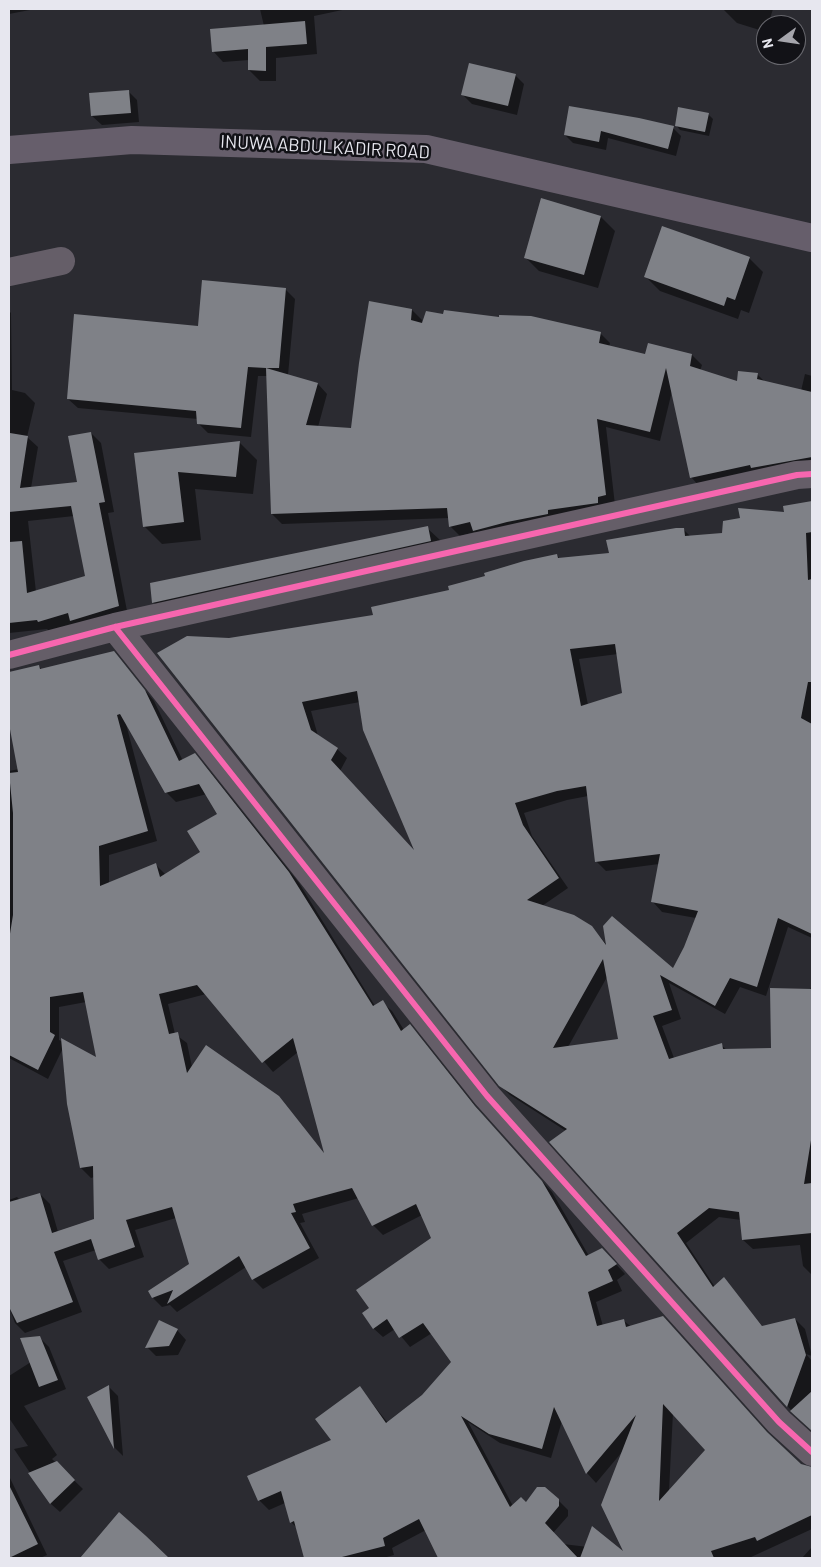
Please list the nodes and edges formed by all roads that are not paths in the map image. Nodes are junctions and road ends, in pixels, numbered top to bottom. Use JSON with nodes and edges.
{"nodes":[{"id":1,"x":9,"y":150,"type":"edge"},
{"id":2,"x":812,"y":238,"type":"edge"},
{"id":3,"x":61,"y":261,"type":"dead end"},
{"id":4,"x":9,"y":272,"type":"edge"},
{"id":5,"x":812,"y":474,"type":"edge"},
{"id":6,"x":115,"y":627,"type":"junction"},
{"id":7,"x":9,"y":655,"type":"edge"},
{"id":8,"x":812,"y":1452,"type":"edge"}],
"edges":[{"from":1,"to":2,"type":"main road","name":"INUWA ABDULKADIR ROAD"},
{"from":3,"to":4,"type":"street"},
{"from":5,"to":6,"type":"street"},
{"from":6,"to":7,"type":"street"},
{"from":6,"to":8,"type":"street"}]}
